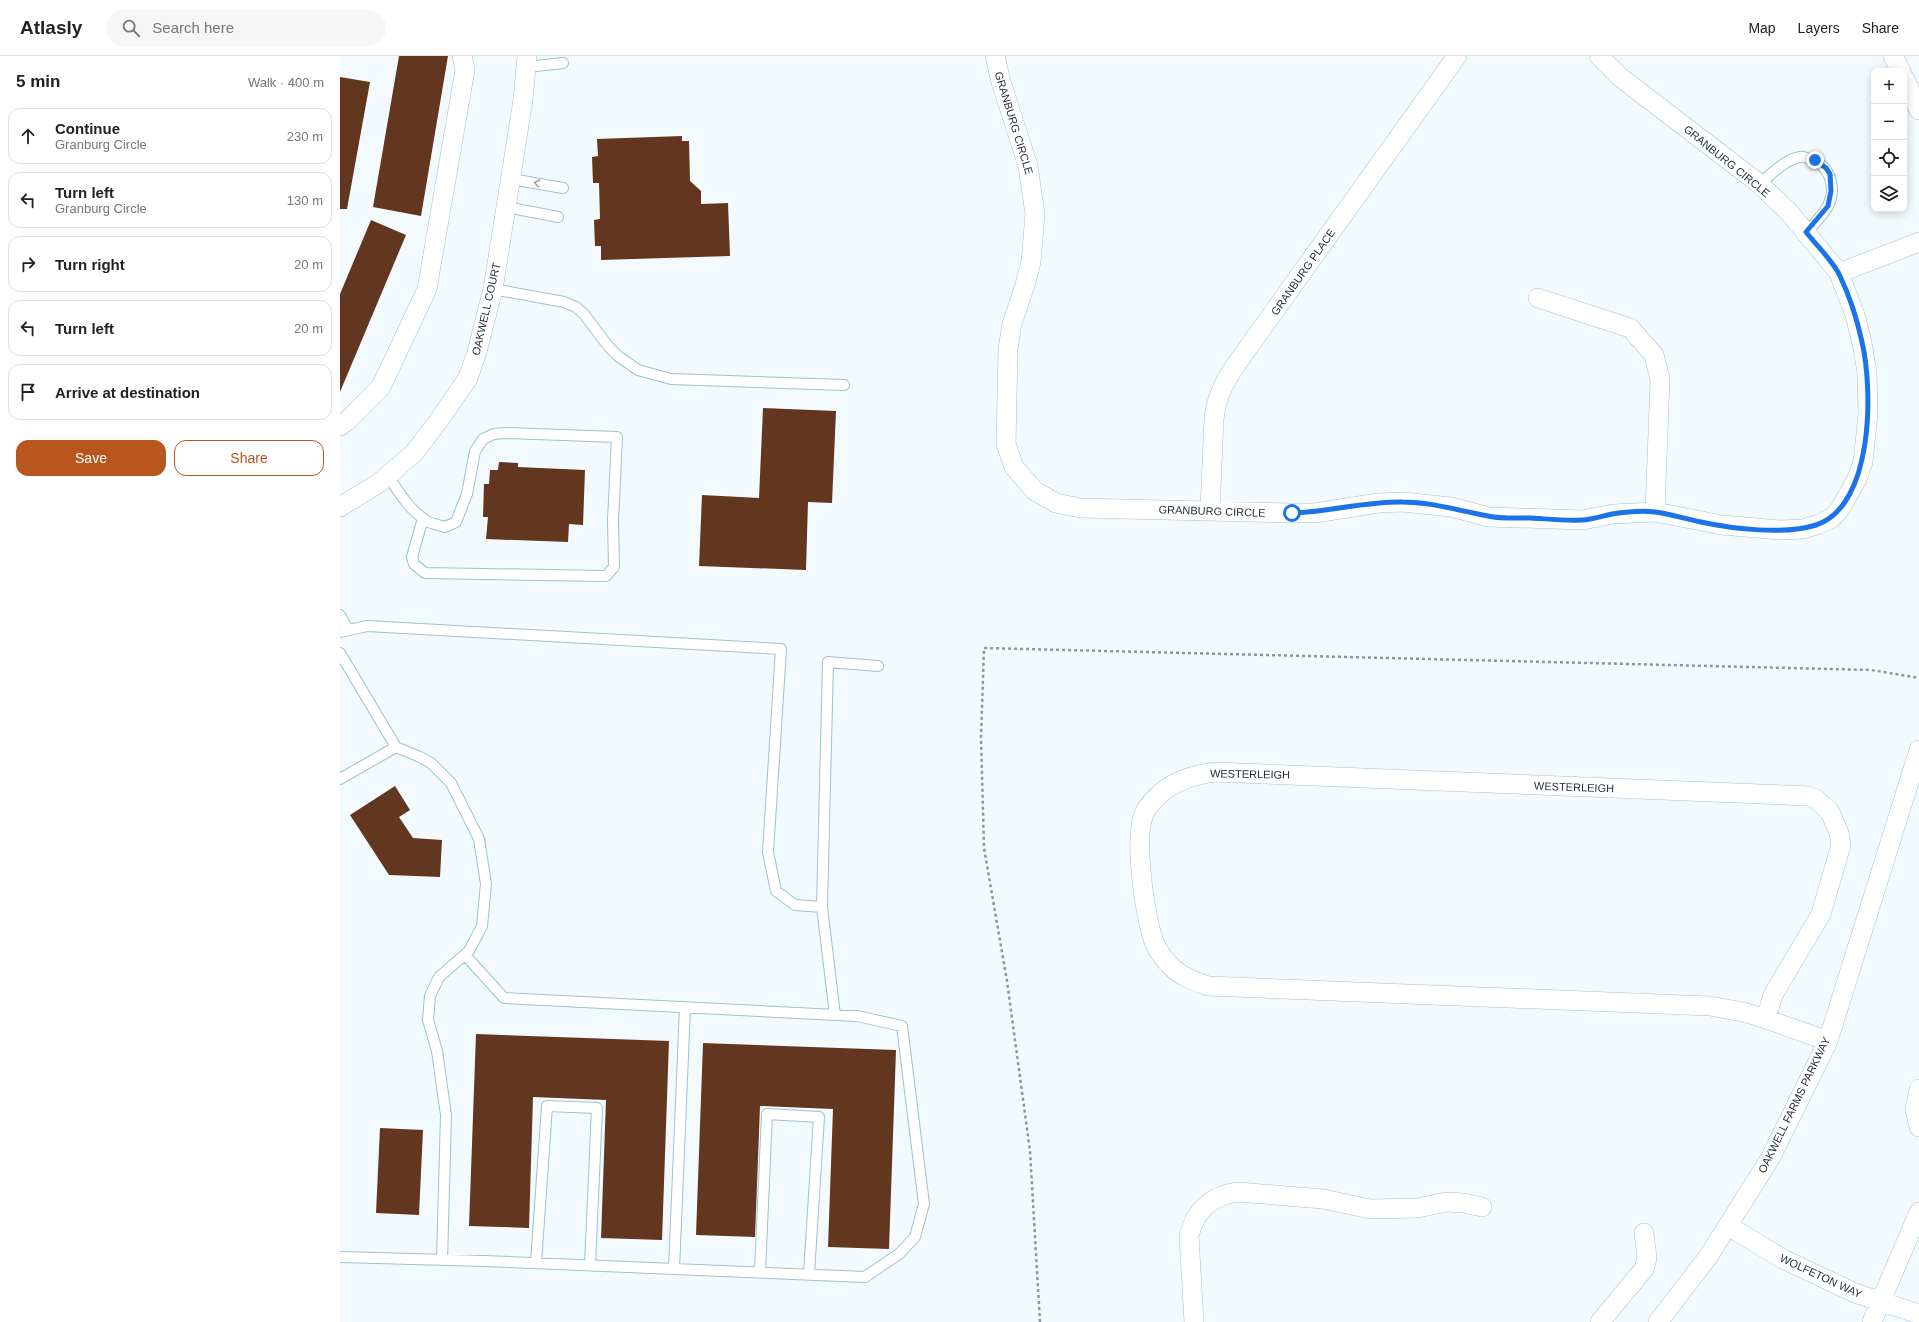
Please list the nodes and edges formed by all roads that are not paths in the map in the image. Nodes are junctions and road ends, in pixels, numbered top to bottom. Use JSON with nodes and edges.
{"nodes":[{"id":1,"x":462,"y":56,"type":"edge"},
{"id":2,"x":995,"y":56,"type":"edge"},
{"id":3,"x":1457,"y":56,"type":"edge"},
{"id":4,"x":1894,"y":56,"type":"edge"},
{"id":5,"x":1601,"y":57,"type":"edge"},
{"id":6,"x":527,"y":61,"type":"edge"},
{"id":7,"x":562,"y":63,"type":"dead end"},
{"id":8,"x":1900,"y":68,"type":"edge"},
{"id":9,"x":1907,"y":84,"type":"edge"},
{"id":10,"x":1919,"y":110,"type":"edge"},
{"id":11,"x":510,"y":179,"type":"junction"},
{"id":12,"x":1759,"y":184,"type":"junction"},
{"id":13,"x":563,"y":188,"type":"dead end"},
{"id":14,"x":506,"y":207,"type":"junction"},
{"id":15,"x":558,"y":217,"type":"dead end"},
{"id":16,"x":1806,"y":232,"type":"junction"},
{"id":17,"x":1919,"y":242,"type":"edge"},
{"id":18,"x":1839,"y":274,"type":"junction"},
{"id":19,"x":493,"y":288,"type":"junction"},
{"id":20,"x":1538,"y":298,"type":"dead end"},
{"id":21,"x":844,"y":385,"type":"dead end"},
{"id":22,"x":340,"y":426,"type":"edge"},
{"id":23,"x":388,"y":476,"type":"junction"},
{"id":24,"x":340,"y":507,"type":"edge"},
{"id":25,"x":1210,"y":510,"type":"junction"},
{"id":26,"x":1655,"y":512,"type":"junction"},
{"id":27,"x":423,"y":518,"type":"junction"},
{"id":28,"x":340,"y":616,"type":"edge"},
{"id":29,"x":344,"y":631,"type":"edge"},
{"id":30,"x":340,"y":653,"type":"edge"},
{"id":31,"x":878,"y":666,"type":"dead end"},
{"id":32,"x":343,"y":667,"type":"edge"},
{"id":33,"x":396,"y":747,"type":"junction"},
{"id":34,"x":1919,"y":750,"type":"edge"},
{"id":35,"x":340,"y":779,"type":"edge"},
{"id":36,"x":822,"y":907,"type":"junction"},
{"id":37,"x":465,"y":955,"type":"junction"},
{"id":38,"x":685,"y":1007,"type":"junction"},
{"id":39,"x":835,"y":1015,"type":"junction"},
{"id":40,"x":1766,"y":1019,"type":"junction"},
{"id":41,"x":1828,"y":1041,"type":"junction"},
{"id":42,"x":1919,"y":1089,"type":"edge"},
{"id":43,"x":1919,"y":1128,"type":"edge"},
{"id":44,"x":1482,"y":1207,"type":"dead end"},
{"id":45,"x":1919,"y":1212,"type":"edge"},
{"id":46,"x":1728,"y":1226,"type":"junction"},
{"id":47,"x":1644,"y":1233,"type":"dead end"},
{"id":48,"x":340,"y":1257,"type":"edge"},
{"id":49,"x":442,"y":1260,"type":"junction"},
{"id":50,"x":536,"y":1263,"type":"junction"},
{"id":51,"x":590,"y":1265,"type":"junction"},
{"id":52,"x":674,"y":1269,"type":"junction"},
{"id":53,"x":760,"y":1272,"type":"junction"},
{"id":54,"x":809,"y":1274,"type":"junction"},
{"id":55,"x":1880,"y":1302,"type":"junction"},
{"id":56,"x":1919,"y":1314,"type":"edge"},
{"id":57,"x":1194,"y":1322,"type":"edge"},
{"id":58,"x":1600,"y":1322,"type":"edge"},
{"id":59,"x":1658,"y":1322,"type":"edge"},
{"id":60,"x":1872,"y":1322,"type":"edge"}],
"edges":[{"from":1,"to":22,"type":"street"},
{"from":2,"to":25,"type":"street","name":"GRANBURG CIRCLE"},
{"from":3,"to":25,"type":"street","name":"GRANBURG PLACE"},
{"from":4,"to":8,"type":"street"},
{"from":5,"to":12,"type":"street","name":"GRANBURG CIRCLE"},
{"from":6,"to":7,"type":"lane"},
{"from":6,"to":11,"type":"street","name":"OAKWELL COURT"},
{"from":9,"to":10,"type":"street"},
{"from":13,"to":11,"type":"lane","one_way":true},
{"from":11,"to":14,"type":"street","name":"OAKWELL COURT"},
{"from":12,"to":16,"type":"street","name":"GRANBURG CIRCLE"},
{"from":12,"to":16,"type":"lane"},
{"from":14,"to":15,"type":"lane"},
{"from":14,"to":19,"type":"street","name":"OAKWELL COURT"},
{"from":16,"to":18,"type":"street","name":"GRANBURG CIRCLE"},
{"from":17,"to":18,"type":"street"},
{"from":18,"to":26,"type":"street","name":"GRANBURG CIRCLE"},
{"from":19,"to":21,"type":"lane"},
{"from":19,"to":23,"type":"street","name":"OAKWELL COURT"},
{"from":20,"to":26,"type":"street"},
{"from":23,"to":24,"type":"street","name":"OAKWELL COURT"},
{"from":23,"to":27,"type":"lane"},
{"from":25,"to":26,"type":"street","name":"GRANBURG CIRCLE"},
{"from":27,"to":27,"type":"lane"},
{"from":28,"to":29,"type":"lane"},
{"from":29,"to":36,"type":"lane"},
{"from":30,"to":32,"type":"lane"},
{"from":31,"to":36,"type":"lane"},
{"from":32,"to":33,"type":"lane"},
{"from":33,"to":35,"type":"lane"},
{"from":33,"to":37,"type":"lane"},
{"from":34,"to":41,"type":"street","name":"OAKWELL FARMS PARKWAY"},
{"from":36,"to":39,"type":"lane"},
{"from":37,"to":38,"type":"lane"},
{"from":37,"to":49,"type":"lane"},
{"from":38,"to":39,"type":"lane"},
{"from":38,"to":52,"type":"lane"},
{"from":39,"to":54,"type":"lane"},
{"from":40,"to":40,"type":"street","name":"WESTERLEIGH"},
{"from":40,"to":41,"type":"street","name":"WESTERLEIGH"},
{"from":41,"to":46,"type":"street","name":"OAKWELL FARMS PARKWAY"},
{"from":42,"to":43,"type":"street"},
{"from":44,"to":57,"type":"street"},
{"from":45,"to":55,"type":"street"},
{"from":46,"to":55,"type":"street","name":"WOLFETON WAY"},
{"from":46,"to":59,"type":"street","name":"OAKWELL FARMS PARKWAY"},
{"from":47,"to":58,"type":"street"},
{"from":48,"to":49,"type":"lane"},
{"from":49,"to":50,"type":"lane"},
{"from":50,"to":51,"type":"lane"},
{"from":50,"to":51,"type":"lane"},
{"from":51,"to":52,"type":"lane"},
{"from":52,"to":53,"type":"lane"},
{"from":53,"to":54,"type":"lane"},
{"from":53,"to":54,"type":"lane"},
{"from":55,"to":56,"type":"street","name":"WOLFETON WAY"},
{"from":55,"to":60,"type":"street"}]}
